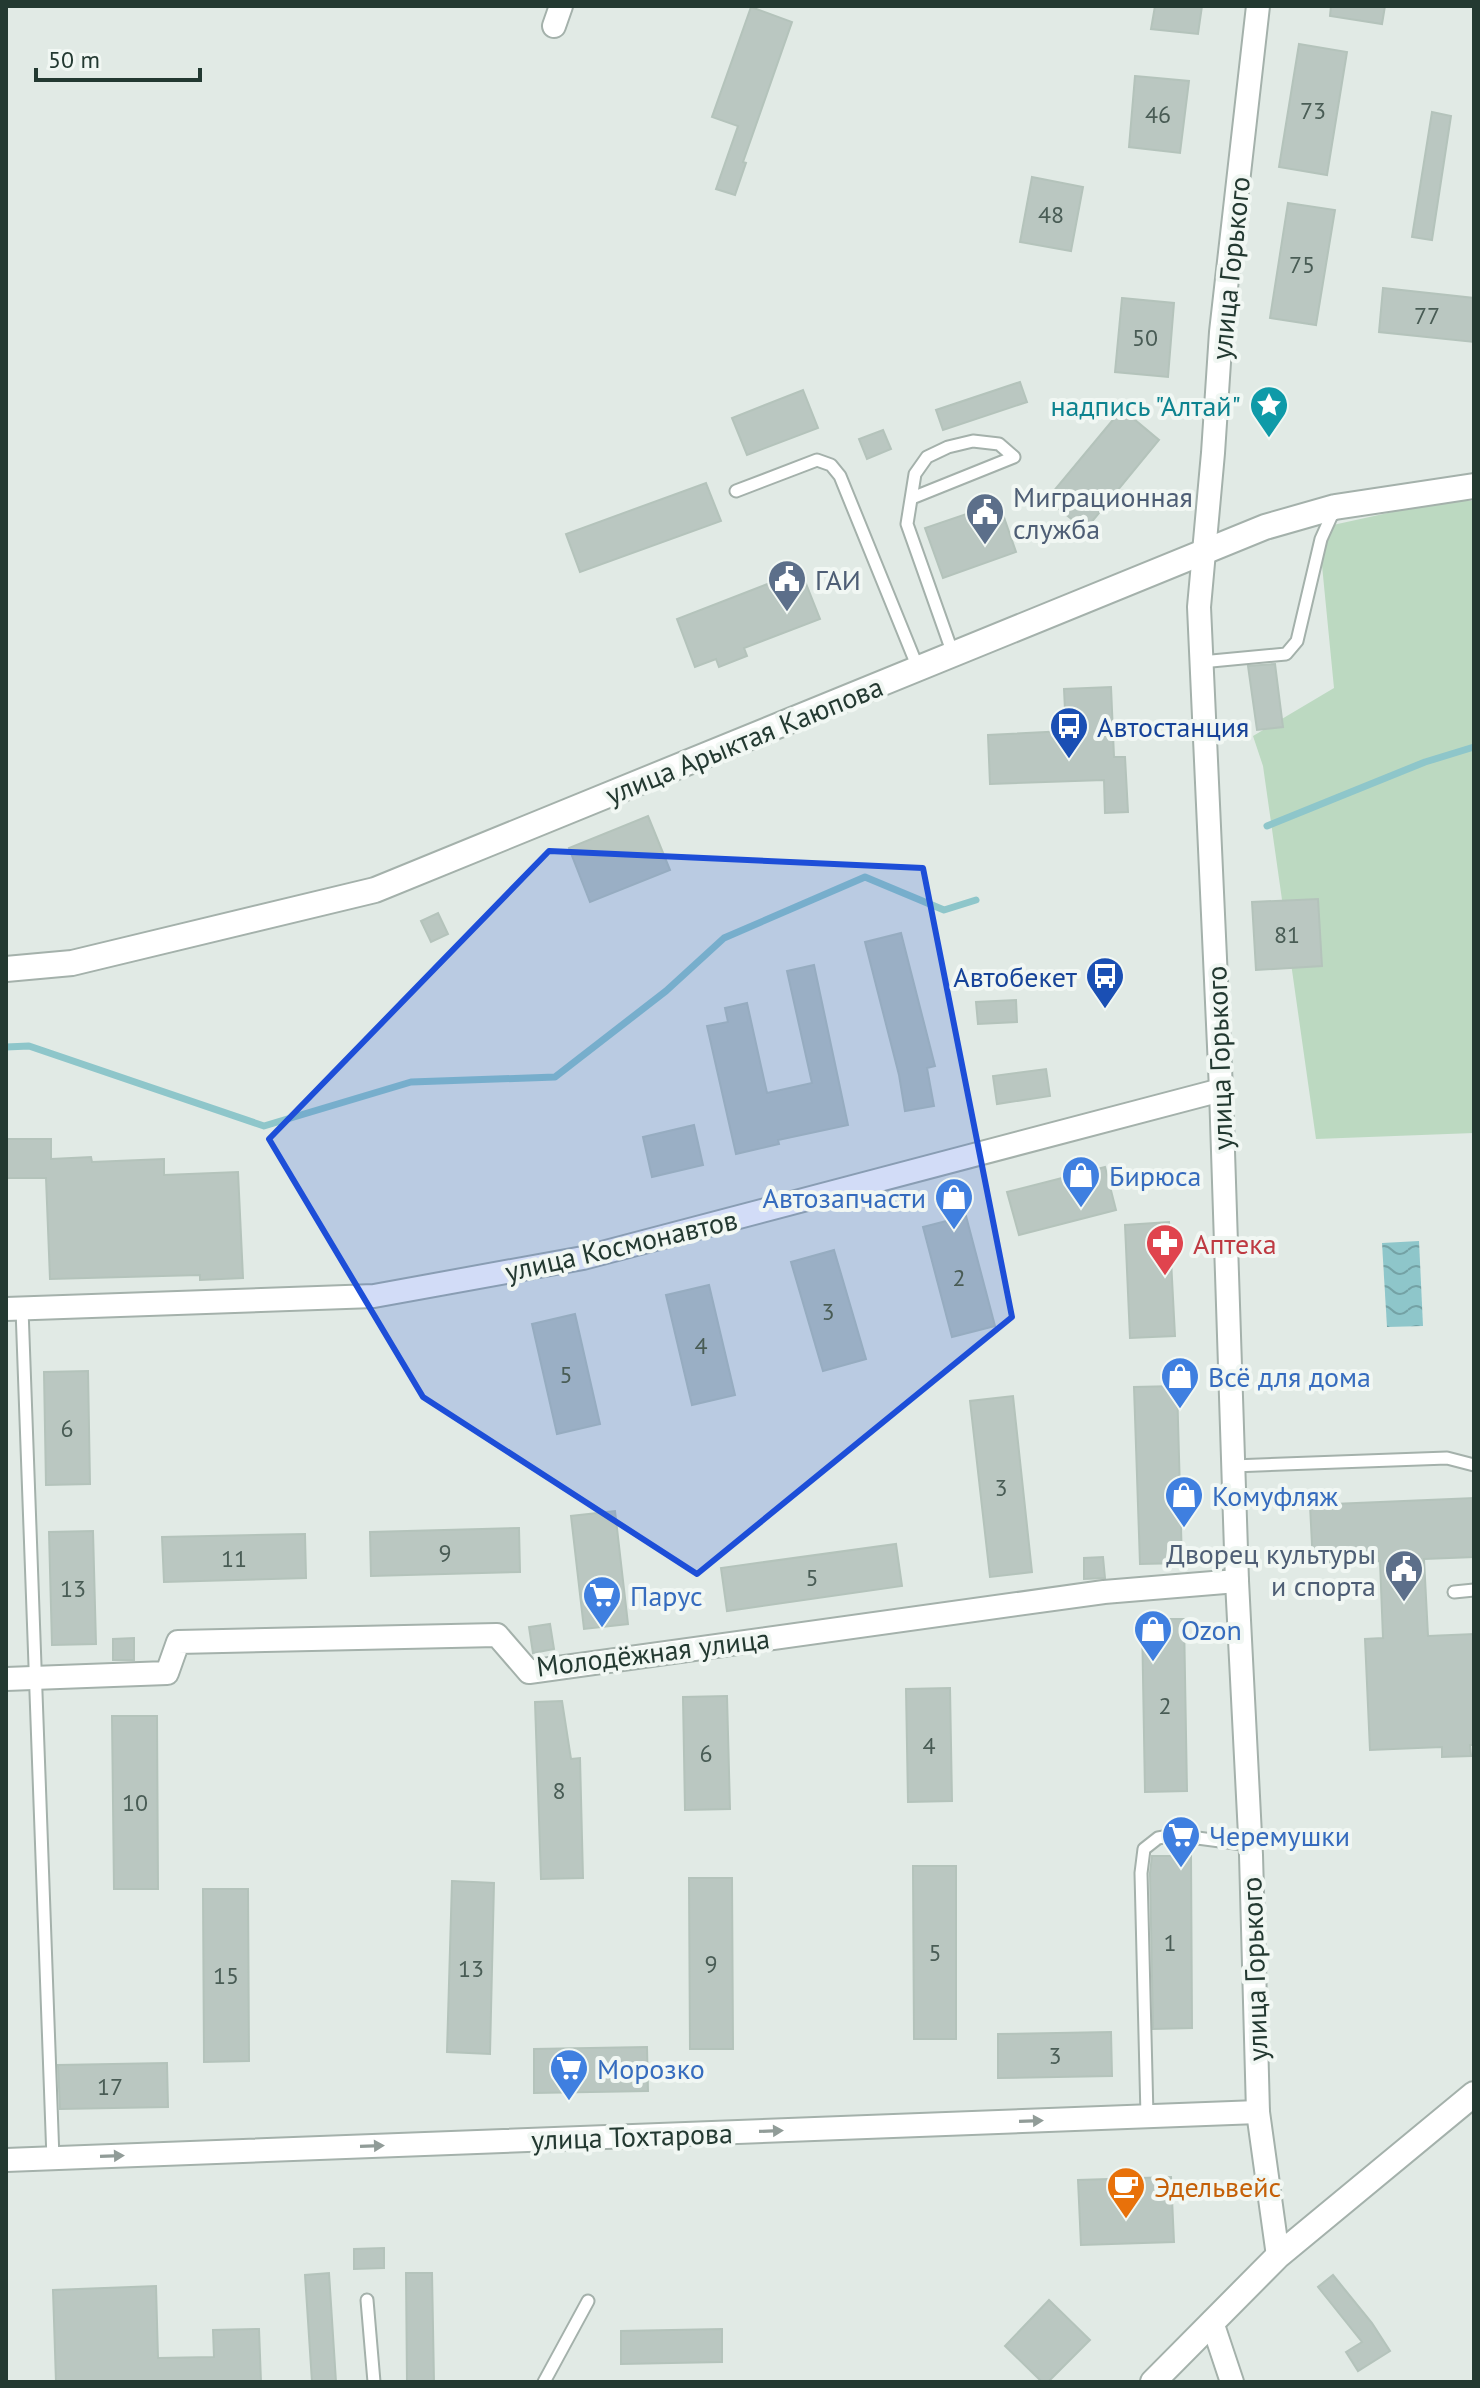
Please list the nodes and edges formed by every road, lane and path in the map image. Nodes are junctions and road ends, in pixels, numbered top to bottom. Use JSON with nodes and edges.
{"nodes":[{"id":1,"x":1258,"y":6,"type":"edge"},
{"id":2,"x":1474,"y":486,"type":"edge"},
{"id":3,"x":736,"y":491,"type":"dead end"},
{"id":4,"x":912,"y":498,"type":"junction"},
{"id":5,"x":1335,"y":507,"type":"junction"},
{"id":6,"x":1202,"y":552,"type":"junction"},
{"id":7,"x":953,"y":654,"type":"junction"},
{"id":8,"x":1201,"y":662,"type":"junction"},
{"id":9,"x":918,"y":668,"type":"junction"},
{"id":10,"x":6,"y":969,"type":"edge"},
{"id":11,"x":1221,"y":1090,"type":"junction"},
{"id":12,"x":14,"y":1309,"type":"edge"},
{"id":13,"x":1474,"y":1465,"type":"edge"},
{"id":14,"x":1233,"y":1466,"type":"junction"},
{"id":15,"x":1237,"y":1581,"type":"junction"},
{"id":16,"x":1474,"y":1590,"type":"edge"},
{"id":17,"x":1454,"y":1592,"type":"dead end"},
{"id":18,"x":35,"y":1678,"type":"junction"},
{"id":19,"x":6,"y":1679,"type":"edge"},
{"id":20,"x":1250,"y":1845,"type":"junction"},
{"id":21,"x":1474,"y":2094,"type":"edge"},
{"id":22,"x":1258,"y":2112,"type":"junction"},
{"id":23,"x":1147,"y":2116,"type":"junction"},
{"id":24,"x":53,"y":2159,"type":"junction"},
{"id":25,"x":6,"y":2160,"type":"edge"},
{"id":26,"x":1278,"y":2256,"type":"junction"},
{"id":27,"x":367,"y":2300,"type":"dead end"},
{"id":28,"x":588,"y":2301,"type":"dead end"},
{"id":29,"x":1212,"y":2322,"type":"junction"},
{"id":30,"x":374,"y":2382,"type":"edge"},
{"id":31,"x":544,"y":2382,"type":"edge"},
{"id":32,"x":1153,"y":2382,"type":"edge"},
{"id":33,"x":1232,"y":2382,"type":"edge"}],
"edges":[{"from":1,"to":6,"type":"street","name":"улица Горького"},
{"from":2,"to":5,"type":"street","name":"улица Арыктая Каюпова"},
{"from":3,"to":9,"type":"lane"},
{"from":4,"to":4,"type":"lane"},
{"from":4,"to":7,"type":"lane"},
{"from":5,"to":6,"type":"street","name":"улица Арыктая Каюпова"},
{"from":5,"to":8,"type":"lane"},
{"from":6,"to":7,"type":"street","name":"улица Арыктая Каюпова"},
{"from":6,"to":8,"type":"street","name":"улица Горького"},
{"from":7,"to":9,"type":"street","name":"улица Арыктая Каюпова"},
{"from":8,"to":11,"type":"street","name":"улица Горького"},
{"from":9,"to":10,"type":"street","name":"улица Арыктая Каюпова"},
{"from":11,"to":12,"type":"street","name":"улица Космонавтов"},
{"from":11,"to":14,"type":"street","name":"улица Горького"},
{"from":12,"to":18,"type":"lane"},
{"from":13,"to":14,"type":"lane"},
{"from":14,"to":15,"type":"street","name":"улица Горького"},
{"from":15,"to":18,"type":"street","name":"Молодёжная улица"},
{"from":15,"to":20,"type":"street","name":"улица Горького"},
{"from":16,"to":17,"type":"lane"},
{"from":18,"to":19,"type":"street","name":"Молодёжная улица"},
{"from":18,"to":24,"type":"lane"},
{"from":20,"to":22,"type":"street","name":"улица Горького"},
{"from":20,"to":23,"type":"lane"},
{"from":21,"to":26,"type":"street"},
{"from":22,"to":23,"type":"street","name":"улица Тохтарова"},
{"from":22,"to":26,"type":"street","name":"улица Горького"},
{"from":24,"to":23,"type":"street","name":"улица Тохтарова","one_way":true},
{"from":24,"to":25,"type":"street","name":"улица Тохтарова"},
{"from":26,"to":29,"type":"street"},
{"from":27,"to":30,"type":"lane"},
{"from":28,"to":31,"type":"lane"},
{"from":29,"to":32,"type":"street"},
{"from":29,"to":33,"type":"street"}]}
